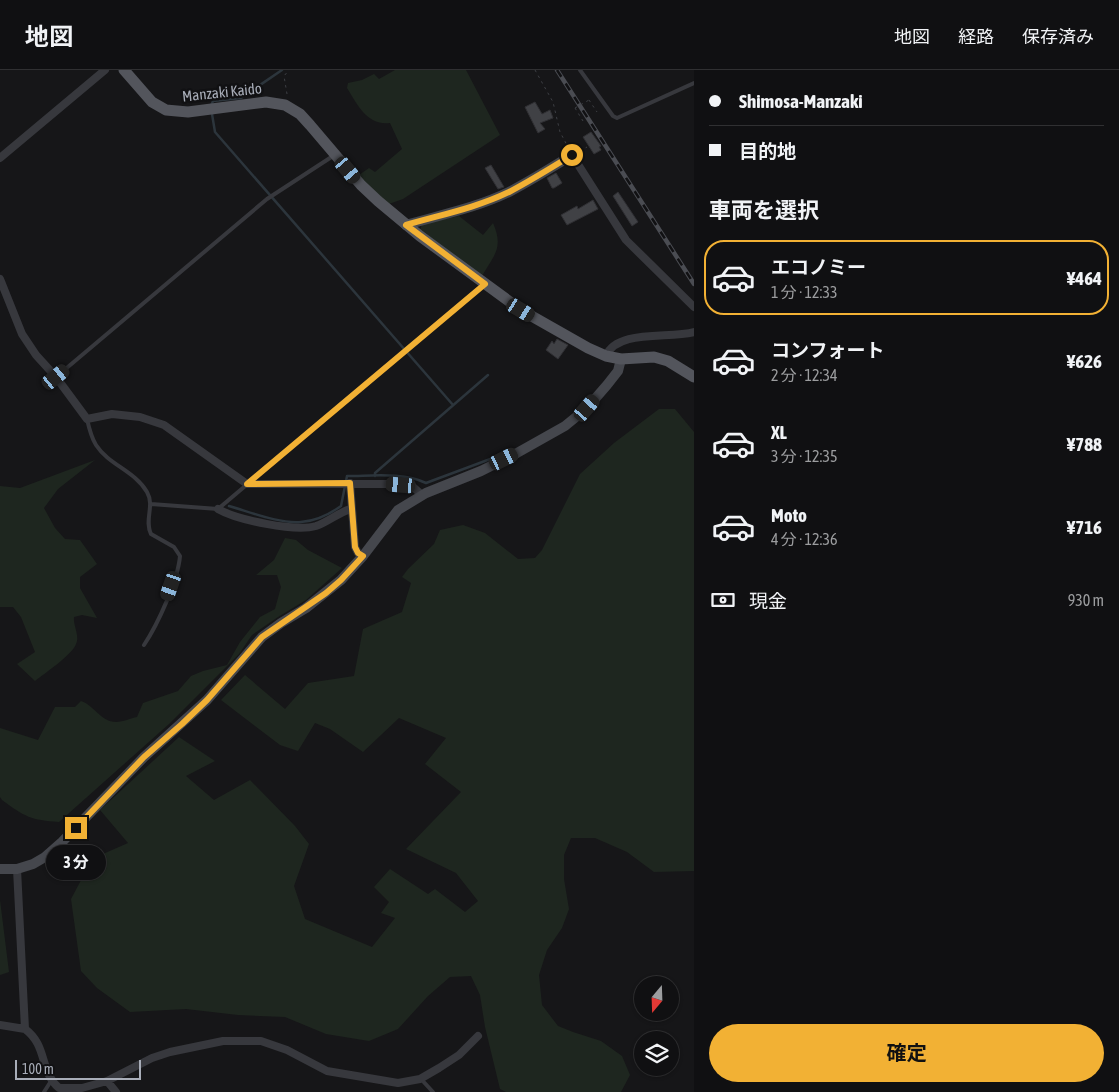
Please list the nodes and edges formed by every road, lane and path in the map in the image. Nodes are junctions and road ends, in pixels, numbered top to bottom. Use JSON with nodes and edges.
{"nodes":[{"id":1,"x":105,"y":70,"type":"edge"},
{"id":2,"x":124,"y":70,"type":"edge"},
{"id":3,"x":289,"y":70,"type":"edge"},
{"id":4,"x":534,"y":70,"type":"edge"},
{"id":5,"x":580,"y":70,"type":"edge"},
{"id":6,"x":694,"y":83,"type":"edge"},
{"id":7,"x":285,"y":105,"type":"junction"},
{"id":8,"x":597,"y":112,"type":"dead end"},
{"id":9,"x":583,"y":121,"type":"dead end"},
{"id":10,"x":335,"y":155,"type":"junction"},
{"id":11,"x":572,"y":155,"type":"junction"},
{"id":12,"x":0,"y":158,"type":"edge"},
{"id":13,"x":406,"y":225,"type":"junction"},
{"id":14,"x":0,"y":279,"type":"edge"},
{"id":15,"x":485,"y":284,"type":"junction"},
{"id":16,"x":694,"y":307,"type":"edge"},
{"id":17,"x":694,"y":332,"type":"edge"},
{"id":18,"x":606,"y":356,"type":"junction"},
{"id":19,"x":621,"y":359,"type":"junction"},
{"id":20,"x":56,"y":377,"type":"junction"},
{"id":21,"x":694,"y":377,"type":"edge"},
{"id":22,"x":88,"y":419,"type":"junction"},
{"id":23,"x":350,"y":483,"type":"junction"},
{"id":24,"x":247,"y":484,"type":"junction"},
{"id":25,"x":422,"y":495,"type":"junction"},
{"id":26,"x":151,"y":504,"type":"junction"},
{"id":27,"x":218,"y":509,"type":"junction"},
{"id":28,"x":351,"y":509,"type":"junction"},
{"id":29,"x":363,"y":556,"type":"junction"},
{"id":30,"x":144,"y":646,"type":"dead end"},
{"id":31,"x":0,"y":869,"type":"edge"},
{"id":32,"x":17,"y":869,"type":"junction"},
{"id":33,"x":0,"y":1025,"type":"edge"},
{"id":34,"x":25,"y":1028,"type":"junction"},
{"id":35,"x":478,"y":1036,"type":"dead end"},
{"id":36,"x":420,"y":1079,"type":"junction"},
{"id":37,"x":51,"y":1081,"type":"junction"},
{"id":38,"x":107,"y":1081,"type":"junction"},
{"id":39,"x":44,"y":1092,"type":"edge"},
{"id":40,"x":116,"y":1092,"type":"edge"},
{"id":41,"x":433,"y":1092,"type":"edge"}],
"edges":[{"from":1,"to":12,"type":"street"},
{"from":2,"to":7,"type":"main road","name":"Manzaki Kaido"},
{"from":3,"to":7,"type":"path"},
{"from":4,"to":11,"type":"path"},
{"from":5,"to":6,"type":"lane"},
{"from":7,"to":10,"type":"main road"},
{"from":8,"to":9,"type":"path","bridge":true},
{"from":10,"to":13,"type":"main road"},
{"from":10,"to":20,"type":"lane"},
{"from":11,"to":13,"type":"street"},
{"from":11,"to":16,"type":"street"},
{"from":13,"to":15,"type":"main road"},
{"from":14,"to":20,"type":"street"},
{"from":15,"to":18,"type":"main road"},
{"from":15,"to":24,"type":"lane"},
{"from":17,"to":18,"type":"street"},
{"from":18,"to":19,"type":"main road"},
{"from":19,"to":21,"type":"main road"},
{"from":19,"to":25,"type":"street"},
{"from":20,"to":22,"type":"street"},
{"from":22,"to":24,"type":"street"},
{"from":22,"to":26,"type":"lane"},
{"from":23,"to":24,"type":"street"},
{"from":23,"to":25,"type":"street"},
{"from":23,"to":28,"type":"street"},
{"from":24,"to":27,"type":"lane"},
{"from":25,"to":29,"type":"street"},
{"from":26,"to":27,"type":"lane"},
{"from":26,"to":30,"type":"lane"},
{"from":27,"to":28,"type":"street"},
{"from":28,"to":29,"type":"street"},
{"from":29,"to":32,"type":"street"},
{"from":31,"to":32,"type":"street"},
{"from":32,"to":34,"type":"street"},
{"from":33,"to":34,"type":"street"},
{"from":34,"to":37,"type":"street"},
{"from":35,"to":36,"type":"street"},
{"from":36,"to":38,"type":"street"},
{"from":36,"to":41,"type":"lane"},
{"from":37,"to":38,"type":"street"},
{"from":37,"to":39,"type":"lane"},
{"from":38,"to":40,"type":"street"}]}
